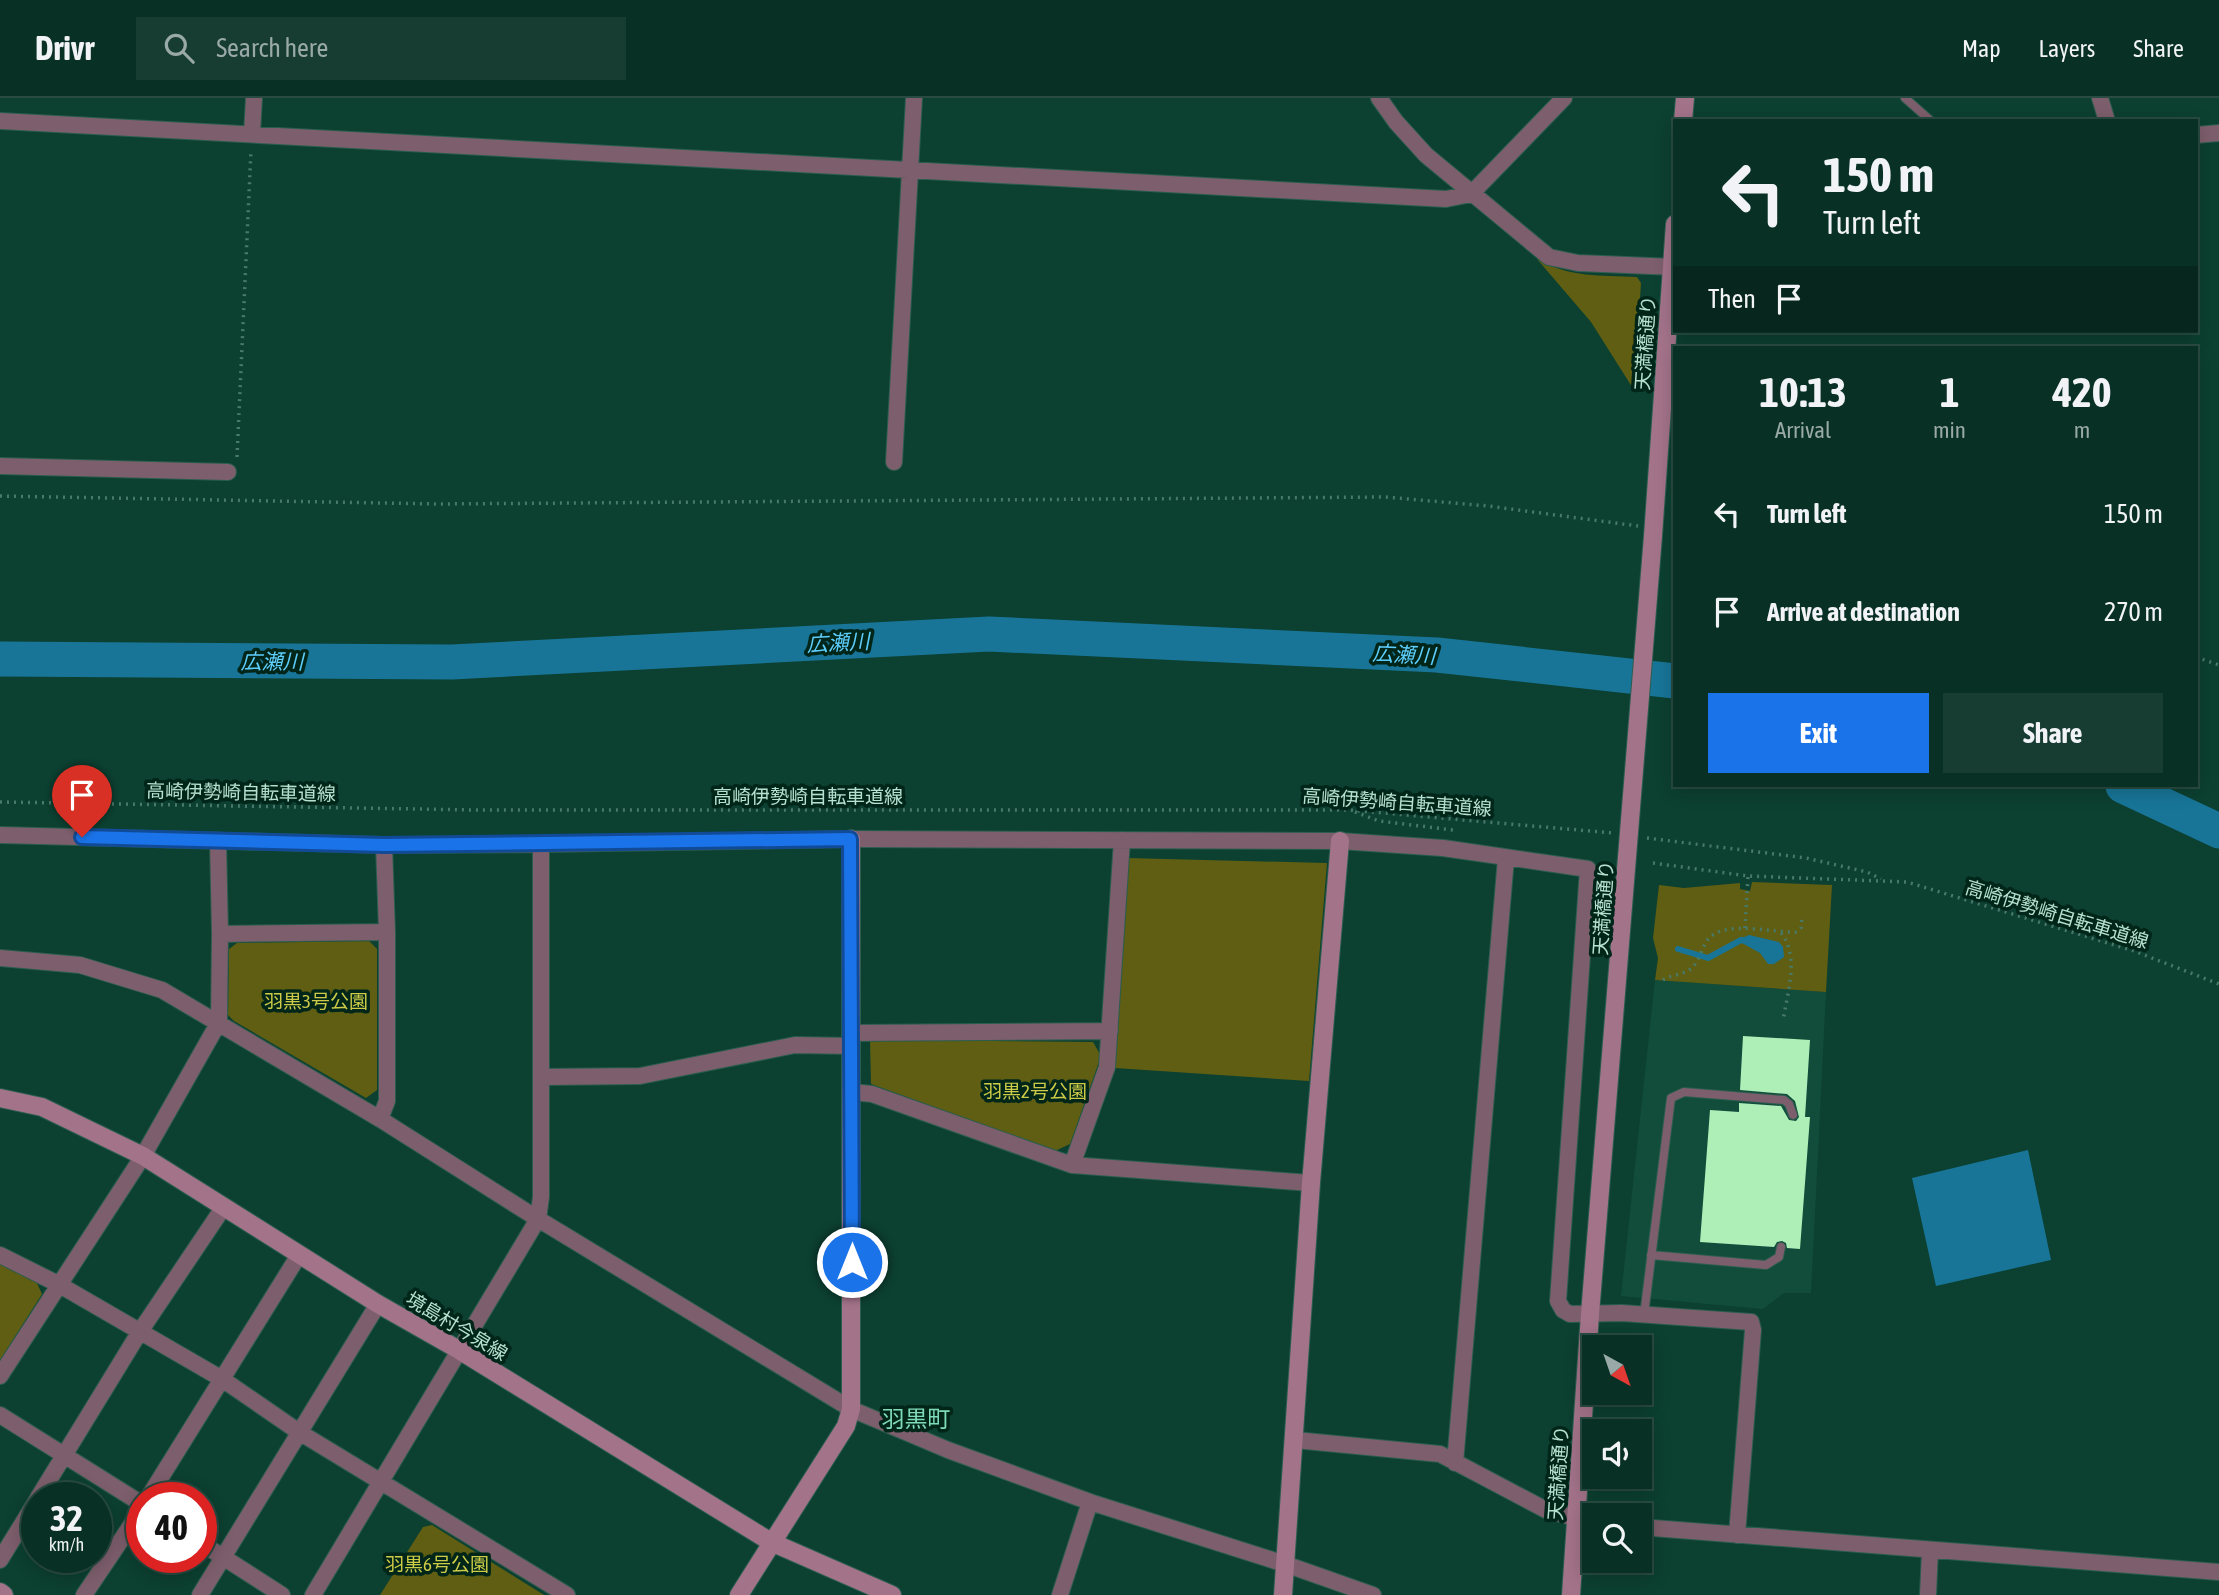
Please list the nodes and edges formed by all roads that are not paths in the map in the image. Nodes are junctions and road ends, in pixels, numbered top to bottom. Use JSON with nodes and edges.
{"nodes":[{"id":1,"x":254,"y":98,"type":"edge"},
{"id":2,"x":914,"y":98,"type":"edge"},
{"id":3,"x":1379,"y":98,"type":"edge"},
{"id":4,"x":1564,"y":98,"type":"edge"},
{"id":5,"x":1685,"y":98,"type":"edge"},
{"id":6,"x":1905,"y":98,"type":"edge"},
{"id":7,"x":2100,"y":98,"type":"edge"},
{"id":8,"x":1683,"y":119,"type":"edge"},
{"id":9,"x":1929,"y":119,"type":"edge"},
{"id":10,"x":2106,"y":119,"type":"edge"},
{"id":11,"x":0,"y":121,"type":"edge"},
{"id":12,"x":2219,"y":133,"type":"edge"},
{"id":13,"x":252,"y":134,"type":"junction"},
{"id":14,"x":2198,"y":135,"type":"edge"},
{"id":15,"x":910,"y":169,"type":"junction"},
{"id":16,"x":1471,"y":194,"type":"junction"},
{"id":17,"x":1673,"y":267,"type":"edge"},
{"id":18,"x":894,"y":463,"type":"dead end"},
{"id":19,"x":0,"y":466,"type":"edge"},
{"id":20,"x":228,"y":472,"type":"road end"},
{"id":21,"x":0,"y":835,"type":"edge"},
{"id":22,"x":850,"y":839,"type":"junction"},
{"id":23,"x":1122,"y":840,"type":"junction"},
{"id":24,"x":218,"y":841,"type":"junction"},
{"id":25,"x":1340,"y":841,"type":"junction"},
{"id":26,"x":541,"y":844,"type":"junction"},
{"id":27,"x":384,"y":845,"type":"junction"},
{"id":28,"x":1506,"y":858,"type":"junction"},
{"id":29,"x":387,"y":932,"type":"junction"},
{"id":30,"x":220,"y":934,"type":"junction"},
{"id":31,"x":0,"y":958,"type":"edge"},
{"id":32,"x":219,"y":1022,"type":"junction"},
{"id":33,"x":1110,"y":1031,"type":"junction"},
{"id":34,"x":852,"y":1040,"type":"junction"},
{"id":35,"x":541,"y":1077,"type":"junction"},
{"id":36,"x":852,"y":1092,"type":"junction"},
{"id":37,"x":0,"y":1098,"type":"edge"},
{"id":38,"x":1793,"y":1115,"type":"dead end"},
{"id":39,"x":380,"y":1119,"type":"junction"},
{"id":40,"x":143,"y":1156,"type":"junction"},
{"id":41,"x":1072,"y":1165,"type":"junction"},
{"id":42,"x":1311,"y":1183,"type":"junction"},
{"id":43,"x":223,"y":1208,"type":"junction"},
{"id":44,"x":538,"y":1219,"type":"junction"},
{"id":45,"x":1782,"y":1247,"type":"dead end"},
{"id":46,"x":0,"y":1255,"type":"edge"},
{"id":47,"x":299,"y":1255,"type":"junction"},
{"id":48,"x":1651,"y":1255,"type":"junction"},
{"id":49,"x":58,"y":1284,"type":"junction"},
{"id":50,"x":378,"y":1304,"type":"junction"},
{"id":51,"x":1590,"y":1314,"type":"junction"},
{"id":52,"x":1644,"y":1315,"type":"junction"},
{"id":53,"x":139,"y":1333,"type":"junction"},
{"id":54,"x":458,"y":1350,"type":"junction"},
{"id":55,"x":0,"y":1376,"type":"edge"},
{"id":56,"x":222,"y":1379,"type":"junction"},
{"id":57,"x":851,"y":1409,"type":"junction"},
{"id":58,"x":0,"y":1415,"type":"edge"},
{"id":59,"x":299,"y":1432,"type":"junction"},
{"id":60,"x":1296,"y":1440,"type":"junction"},
{"id":61,"x":64,"y":1455,"type":"junction"},
{"id":62,"x":1455,"y":1463,"type":"junction"},
{"id":63,"x":380,"y":1481,"type":"junction"},
{"id":64,"x":47,"y":1482,"type":"edge"},
{"id":65,"x":158,"y":1482,"type":"edge"},
{"id":66,"x":126,"y":1496,"type":"edge"},
{"id":67,"x":1090,"y":1502,"type":"junction"},
{"id":68,"x":1576,"y":1519,"type":"junction"},
{"id":69,"x":1582,"y":1520,"type":"edge"},
{"id":70,"x":21,"y":1525,"type":"edge"},
{"id":71,"x":1652,"y":1528,"type":"edge"},
{"id":72,"x":126,"y":1531,"type":"edge"},
{"id":73,"x":1737,"y":1535,"type":"junction"},
{"id":74,"x":771,"y":1542,"type":"junction"},
{"id":75,"x":1930,"y":1550,"type":"junction"},
{"id":76,"x":217,"y":1553,"type":"edge"},
{"id":77,"x":223,"y":1557,"type":"junction"},
{"id":78,"x":0,"y":1560,"type":"edge"},
{"id":79,"x":1285,"y":1564,"type":"junction"},
{"id":80,"x":2219,"y":1572,"type":"edge"},
{"id":81,"x":0,"y":1592,"type":"edge"},
{"id":82,"x":5,"y":1595,"type":"edge"},
{"id":83,"x":84,"y":1595,"type":"edge"},
{"id":84,"x":200,"y":1595,"type":"edge"},
{"id":85,"x":282,"y":1595,"type":"edge"},
{"id":86,"x":313,"y":1595,"type":"edge"},
{"id":87,"x":566,"y":1595,"type":"edge"},
{"id":88,"x":739,"y":1595,"type":"edge"},
{"id":89,"x":892,"y":1595,"type":"edge"},
{"id":90,"x":1060,"y":1595,"type":"edge"},
{"id":91,"x":1283,"y":1595,"type":"edge"},
{"id":92,"x":1373,"y":1595,"type":"edge"},
{"id":93,"x":1571,"y":1595,"type":"edge"},
{"id":94,"x":1928,"y":1595,"type":"edge"}],
"edges":[{"from":1,"to":13,"type":"street"},
{"from":2,"to":15,"type":"street"},
{"from":3,"to":16,"type":"street"},
{"from":4,"to":16,"type":"street"},
{"from":5,"to":8,"type":"street"},
{"from":6,"to":9,"type":"lane"},
{"from":7,"to":10,"type":"street"},
{"from":11,"to":13,"type":"street"},
{"from":12,"to":14,"type":"street"},
{"from":13,"to":15,"type":"street"},
{"from":15,"to":16,"type":"street"},
{"from":15,"to":18,"type":"street"},
{"from":16,"to":17,"type":"street"},
{"from":17,"to":51,"type":"street","name":"天満橋通り"},
{"from":19,"to":20,"type":"street"},
{"from":21,"to":24,"type":"street"},
{"from":22,"to":23,"type":"street"},
{"from":22,"to":26,"type":"street"},
{"from":22,"to":34,"type":"street"},
{"from":23,"to":25,"type":"street"},
{"from":23,"to":33,"type":"street"},
{"from":24,"to":27,"type":"street"},
{"from":24,"to":30,"type":"street"},
{"from":25,"to":28,"type":"street"},
{"from":25,"to":42,"type":"street"},
{"from":26,"to":27,"type":"street"},
{"from":26,"to":35,"type":"street"},
{"from":27,"to":29,"type":"street"},
{"from":28,"to":51,"type":"street"},
{"from":28,"to":62,"type":"street"},
{"from":29,"to":30,"type":"street"},
{"from":29,"to":39,"type":"street"},
{"from":30,"to":32,"type":"street"},
{"from":31,"to":32,"type":"street"},
{"from":32,"to":39,"type":"street"},
{"from":32,"to":40,"type":"street"},
{"from":33,"to":34,"type":"street"},
{"from":33,"to":41,"type":"street"},
{"from":34,"to":35,"type":"street"},
{"from":34,"to":36,"type":"street"},
{"from":35,"to":44,"type":"street"},
{"from":36,"to":41,"type":"street"},
{"from":36,"to":57,"type":"street"},
{"from":37,"to":40,"type":"street","name":"境島村今泉線"},
{"from":38,"to":48,"type":"lane"},
{"from":39,"to":44,"type":"street"},
{"from":40,"to":43,"type":"street","name":"境島村今泉線"},
{"from":40,"to":49,"type":"street"},
{"from":41,"to":42,"type":"street"},
{"from":42,"to":60,"type":"street"},
{"from":43,"to":47,"type":"street","name":"境島村今泉線"},
{"from":43,"to":53,"type":"street"},
{"from":44,"to":54,"type":"street"},
{"from":44,"to":57,"type":"street"},
{"from":45,"to":48,"type":"lane"},
{"from":46,"to":49,"type":"street"},
{"from":47,"to":50,"type":"street","name":"境島村今泉線"},
{"from":47,"to":56,"type":"street"},
{"from":48,"to":52,"type":"lane"},
{"from":49,"to":53,"type":"street"},
{"from":49,"to":55,"type":"street"},
{"from":50,"to":54,"type":"street","name":"境島村今泉線"},
{"from":50,"to":59,"type":"street"},
{"from":51,"to":52,"type":"street"},
{"from":51,"to":68,"type":"street","name":"天満橋通り"},
{"from":52,"to":73,"type":"street"},
{"from":53,"to":56,"type":"street"},
{"from":53,"to":61,"type":"street"},
{"from":54,"to":63,"type":"street"},
{"from":54,"to":74,"type":"street","name":"境島村今泉線"},
{"from":56,"to":59,"type":"street"},
{"from":56,"to":65,"type":"street"},
{"from":57,"to":67,"type":"street"},
{"from":57,"to":74,"type":"street"},
{"from":58,"to":61,"type":"street"},
{"from":59,"to":63,"type":"street"},
{"from":59,"to":77,"type":"street"},
{"from":60,"to":62,"type":"street"},
{"from":60,"to":79,"type":"street"},
{"from":61,"to":64,"type":"street"},
{"from":61,"to":66,"type":"street"},
{"from":62,"to":68,"type":"street"},
{"from":63,"to":86,"type":"street"},
{"from":63,"to":87,"type":"street"},
{"from":67,"to":79,"type":"street"},
{"from":67,"to":90,"type":"street"},
{"from":68,"to":69,"type":"street"},
{"from":68,"to":93,"type":"street","name":"天満橋通り"},
{"from":70,"to":78,"type":"street"},
{"from":71,"to":73,"type":"street"},
{"from":72,"to":83,"type":"street"},
{"from":73,"to":75,"type":"street"},
{"from":74,"to":88,"type":"street"},
{"from":74,"to":89,"type":"street","name":"境島村今泉線"},
{"from":75,"to":80,"type":"street"},
{"from":75,"to":94,"type":"street"},
{"from":76,"to":77,"type":"street"},
{"from":77,"to":84,"type":"street"},
{"from":77,"to":85,"type":"street"},
{"from":79,"to":91,"type":"street"},
{"from":79,"to":92,"type":"street"},
{"from":81,"to":82,"type":"street"}]}
